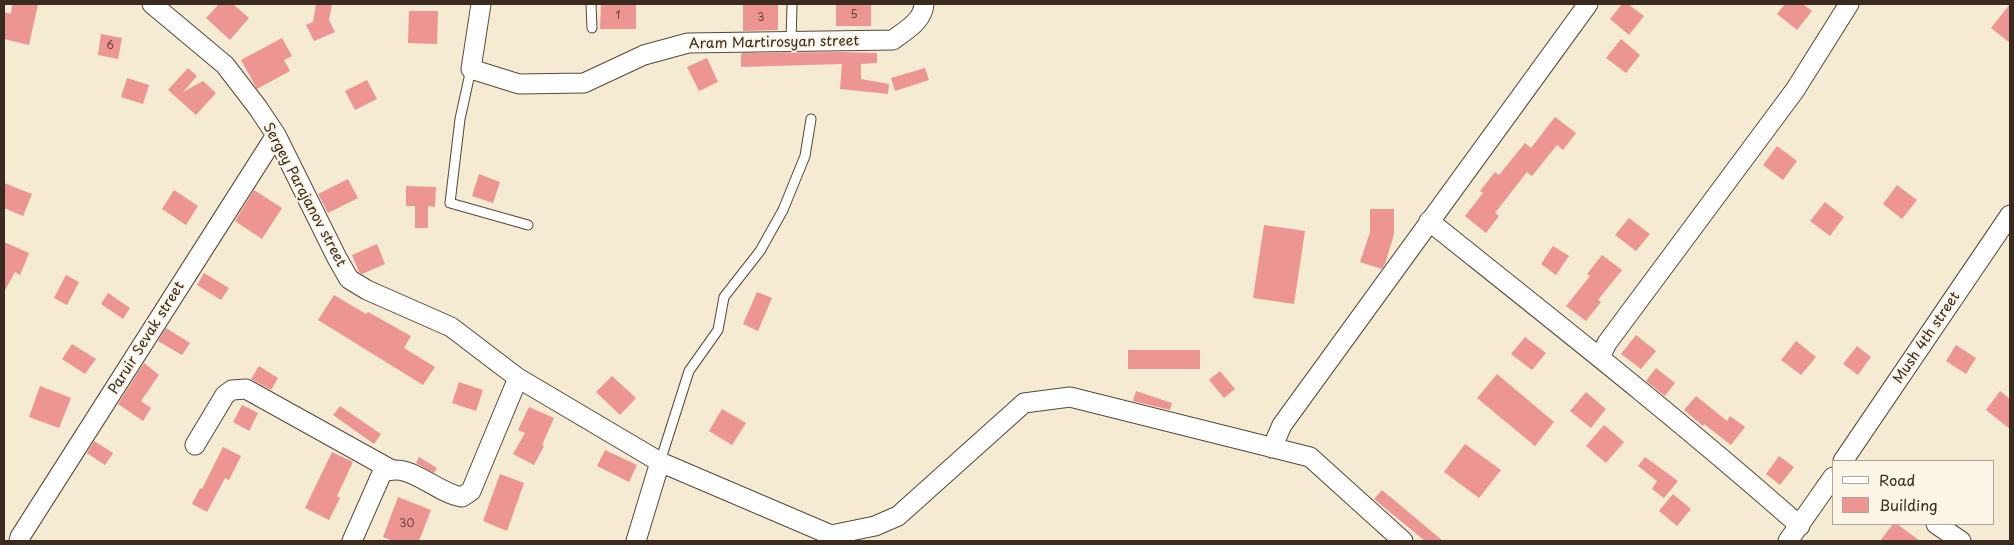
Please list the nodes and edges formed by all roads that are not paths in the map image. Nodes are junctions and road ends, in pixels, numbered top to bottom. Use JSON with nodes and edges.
{"nodes":[{"id":1,"x":152,"y":4,"type":"edge"},
{"id":2,"x":481,"y":4,"type":"edge"},
{"id":3,"x":591,"y":4,"type":"edge"},
{"id":4,"x":792,"y":4,"type":"edge"},
{"id":5,"x":924,"y":4,"type":"edge"},
{"id":6,"x":1588,"y":4,"type":"edge"},
{"id":7,"x":1849,"y":4,"type":"edge"},
{"id":8,"x":592,"y":28,"type":"dead end"},
{"id":9,"x":791,"y":41,"type":"junction"},
{"id":10,"x":471,"y":69,"type":"junction"},
{"id":11,"x":810,"y":119,"type":"dead end"},
{"id":12,"x":276,"y":135,"type":"junction"},
{"id":13,"x":2010,"y":215,"type":"edge"},
{"id":14,"x":1429,"y":221,"type":"junction"},
{"id":15,"x":528,"y":224,"type":"dead end"},
{"id":16,"x":1600,"y":357,"type":"junction"},
{"id":17,"x":518,"y":378,"type":"junction"},
{"id":18,"x":195,"y":445,"type":"dead end"},
{"id":19,"x":1272,"y":448,"type":"junction"},
{"id":20,"x":1845,"y":460,"type":"edge"},
{"id":21,"x":660,"y":462,"type":"junction"},
{"id":22,"x":390,"y":469,"type":"junction"},
{"id":23,"x":1832,"y":478,"type":"edge"},
{"id":24,"x":1937,"y":525,"type":"edge"},
{"id":25,"x":1800,"y":526,"type":"junction"},
{"id":26,"x":14,"y":539,"type":"edge"},
{"id":27,"x":352,"y":541,"type":"edge"},
{"id":28,"x":636,"y":541,"type":"edge"},
{"id":29,"x":1403,"y":541,"type":"edge"},
{"id":30,"x":1788,"y":541,"type":"edge"},
{"id":31,"x":1961,"y":541,"type":"edge"}],
"edges":[{"from":1,"to":12,"type":"street","name":"Sergey Parajanov street"},
{"from":2,"to":10,"type":"street"},
{"from":3,"to":8,"type":"lane"},
{"from":4,"to":9,"type":"lane"},
{"from":5,"to":9,"type":"street","name":"Aram Martirosyan street"},
{"from":6,"to":14,"type":"street"},
{"from":7,"to":16,"type":"street"},
{"from":9,"to":10,"type":"street","name":"Aram Martirosyan street"},
{"from":10,"to":15,"type":"lane"},
{"from":11,"to":21,"type":"lane"},
{"from":12,"to":17,"type":"street","name":"Sergey Parajanov street"},
{"from":12,"to":26,"type":"street","name":"Paruir Sevak street"},
{"from":13,"to":20,"type":"street","name":"Mush 4th street"},
{"from":14,"to":16,"type":"street"},
{"from":14,"to":19,"type":"street"},
{"from":16,"to":25,"type":"street"},
{"from":17,"to":21,"type":"street","name":"Sergey Parajanov street"},
{"from":17,"to":22,"type":"street"},
{"from":18,"to":22,"type":"street"},
{"from":19,"to":21,"type":"street","name":"Sergey Parajanov street"},
{"from":19,"to":29,"type":"street","name":"Sergey Parajanov street"},
{"from":21,"to":28,"type":"street"},
{"from":22,"to":27,"type":"street"},
{"from":23,"to":25,"type":"street"},
{"from":24,"to":31,"type":"street"},
{"from":25,"to":30,"type":"street"}]}
